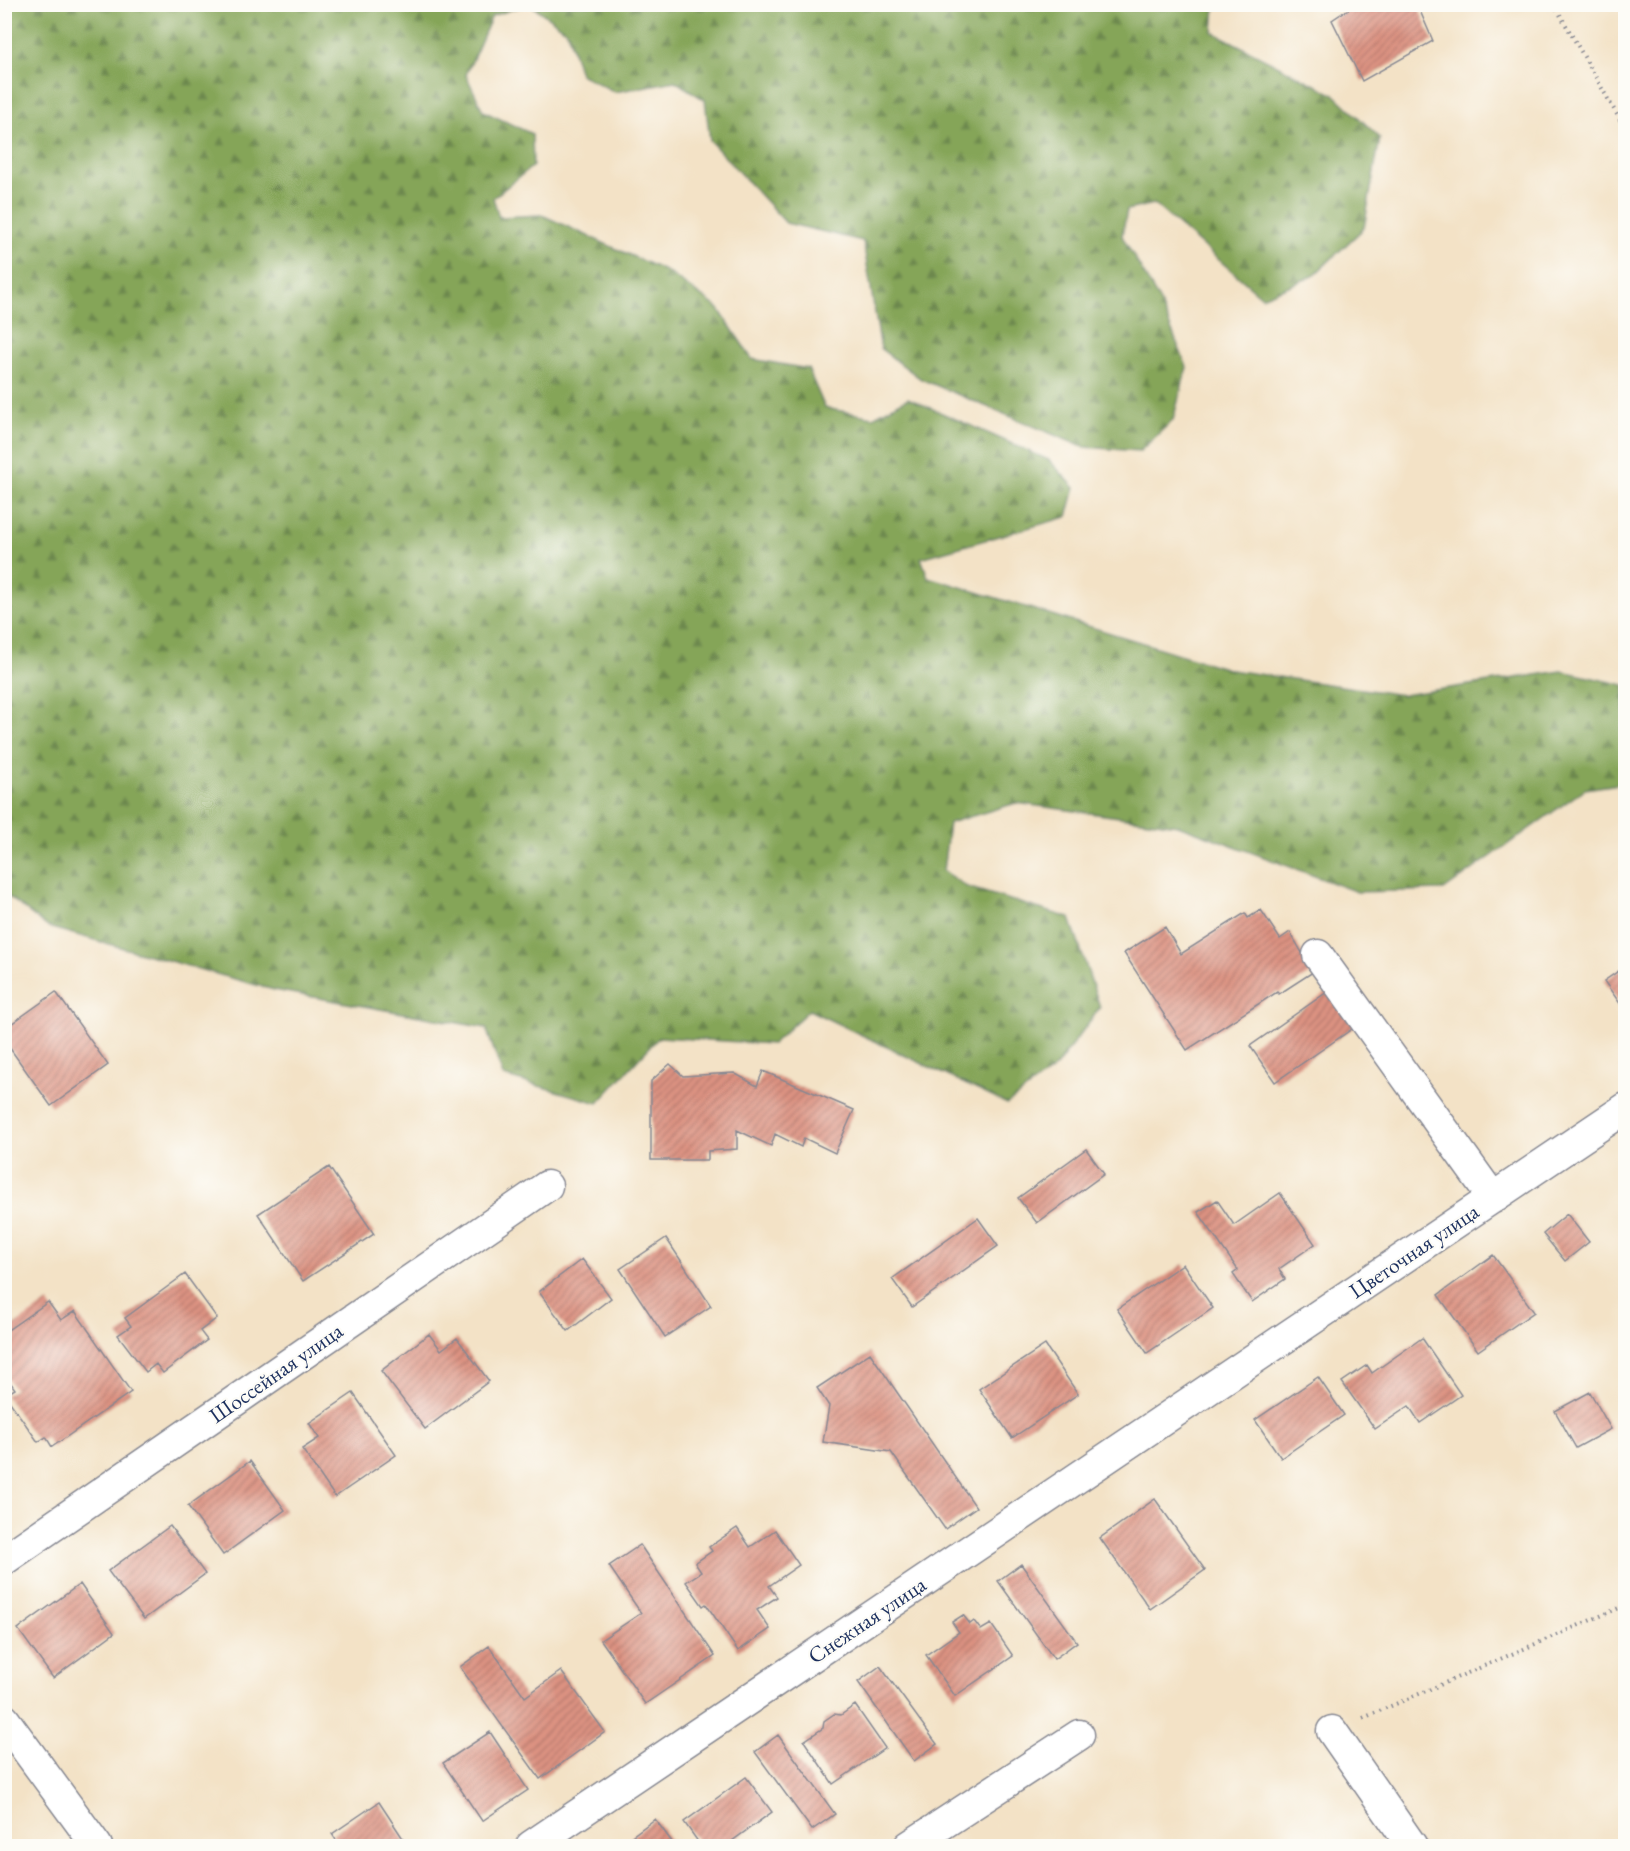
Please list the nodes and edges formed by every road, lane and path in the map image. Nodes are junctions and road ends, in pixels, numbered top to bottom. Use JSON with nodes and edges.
{"nodes":[{"id":1,"x":1554,"y":4,"type":"edge"},
{"id":2,"x":1626,"y":123,"type":"edge"},
{"id":3,"x":1318,"y":955,"type":"dead end"},
{"id":4,"x":1626,"y":1108,"type":"edge"},
{"id":5,"x":547,"y":1186,"type":"dead end"},
{"id":6,"x":1493,"y":1198,"type":"junction"},
{"id":7,"x":1203,"y":1393,"type":"joint"},
{"id":8,"x":4,"y":1560,"type":"edge"},
{"id":9,"x":1626,"y":1605,"type":"edge"},
{"id":10,"x":4,"y":1719,"type":"edge"},
{"id":11,"x":1332,"y":1731,"type":"joint"},
{"id":12,"x":1079,"y":1735,"type":"dead end"},
{"id":13,"x":97,"y":1846,"type":"edge"},
{"id":14,"x":531,"y":1846,"type":"edge"},
{"id":15,"x":909,"y":1846,"type":"edge"},
{"id":16,"x":1412,"y":1846,"type":"edge"}],
"edges":[{"from":1,"to":2,"type":"path"},
{"from":3,"to":6,"type":"street"},
{"from":4,"to":6,"type":"street","name":"Цветочная улица"},
{"from":5,"to":8,"type":"street","name":"Шоссейная улица"},
{"from":6,"to":7,"type":"street","name":"Цветочная улица"},
{"from":7,"to":14,"type":"street","name":"Снежная улица"},
{"from":9,"to":11,"type":"path"},
{"from":10,"to":13,"type":"street"},
{"from":11,"to":16,"type":"street"},
{"from":12,"to":15,"type":"street"}]}
